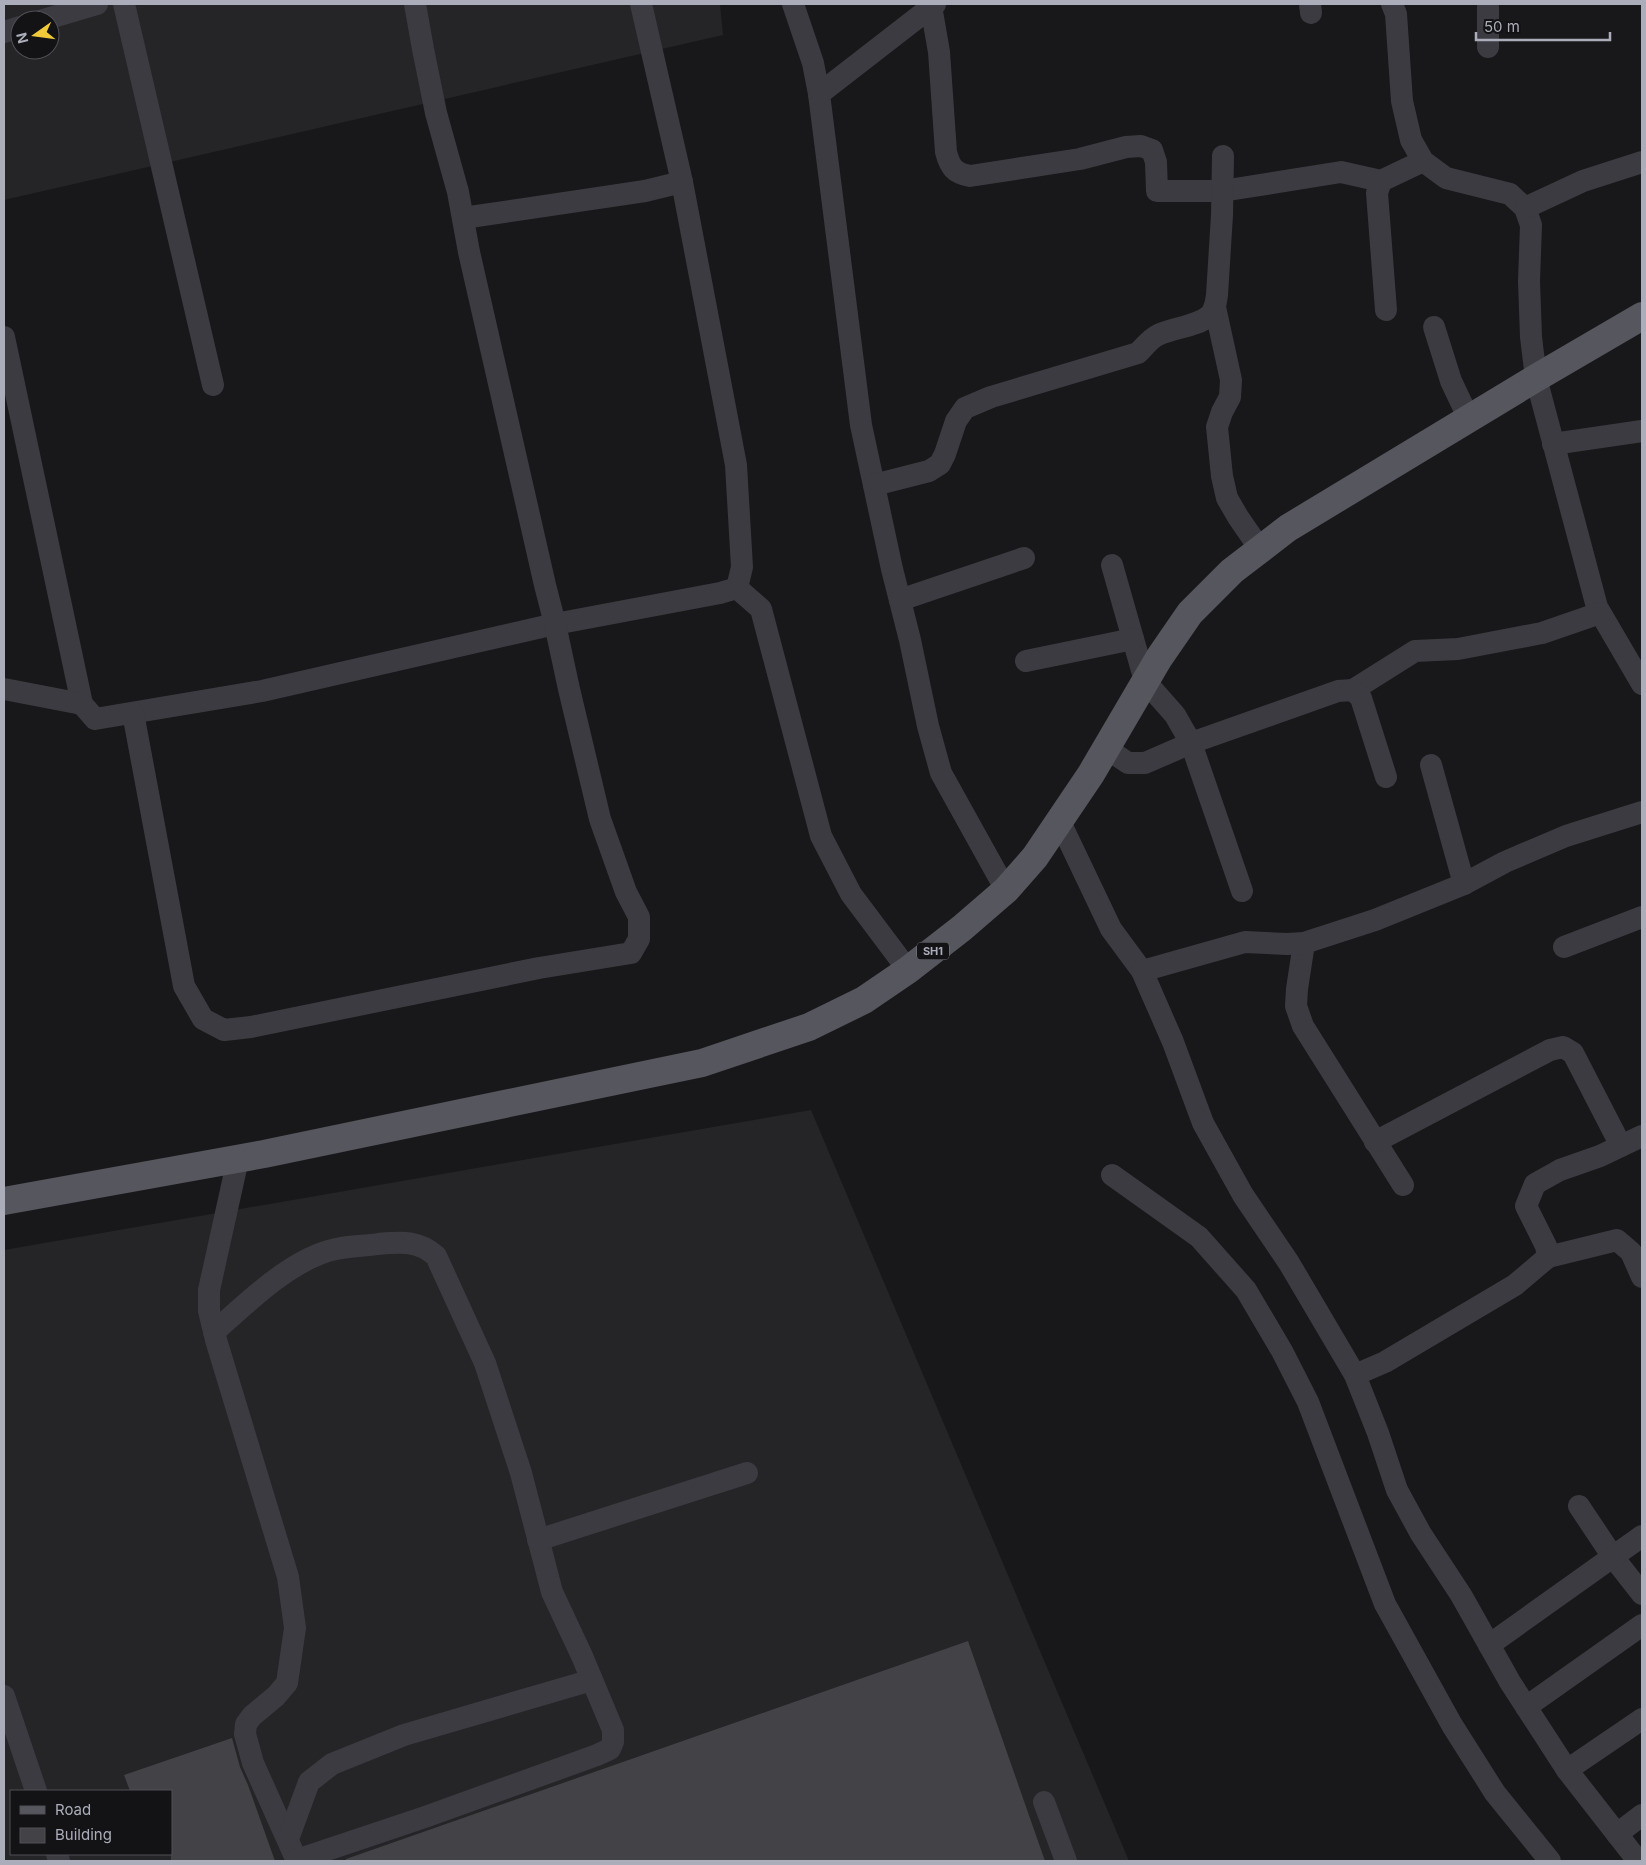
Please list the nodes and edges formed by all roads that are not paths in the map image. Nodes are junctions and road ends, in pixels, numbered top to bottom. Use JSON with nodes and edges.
{"nodes":[{"id":1,"x":97,"y":4,"type":"edge"},
{"id":2,"x":124,"y":4,"type":"edge"},
{"id":3,"x":415,"y":4,"type":"edge"},
{"id":4,"x":641,"y":4,"type":"edge"},
{"id":5,"x":793,"y":4,"type":"edge"},
{"id":6,"x":1392,"y":4,"type":"edge"},
{"id":7,"x":1488,"y":4,"type":"edge"},
{"id":8,"x":933,"y":5,"type":"edge"},
{"id":9,"x":60,"y":15,"type":"edge"},
{"id":10,"x":1488,"y":47,"type":"dead end"},
{"id":11,"x":819,"y":94,"type":"junction"},
{"id":12,"x":1223,"y":156,"type":"dead end"},
{"id":13,"x":1423,"y":161,"type":"junction"},
{"id":14,"x":1642,"y":162,"type":"edge"},
{"id":15,"x":1381,"y":181,"type":"junction"},
{"id":16,"x":682,"y":182,"type":"junction"},
{"id":17,"x":1222,"y":191,"type":"junction"},
{"id":18,"x":1525,"y":208,"type":"junction"},
{"id":19,"x":463,"y":218,"type":"junction"},
{"id":20,"x":1215,"y":307,"type":"junction"},
{"id":21,"x":1386,"y":310,"type":"dead end"},
{"id":22,"x":1642,"y":316,"type":"edge"},
{"id":23,"x":1434,"y":327,"type":"dead end"},
{"id":24,"x":4,"y":337,"type":"edge"},
{"id":25,"x":1536,"y":378,"type":"junction"},
{"id":26,"x":213,"y":385,"type":"dead end"},
{"id":27,"x":1469,"y":419,"type":"junction"},
{"id":28,"x":1642,"y":431,"type":"edge"},
{"id":29,"x":1553,"y":444,"type":"junction"},
{"id":30,"x":874,"y":485,"type":"junction"},
{"id":31,"x":1260,"y":549,"type":"junction"},
{"id":32,"x":1024,"y":558,"type":"dead end"},
{"id":33,"x":1112,"y":566,"type":"dead end"},
{"id":34,"x":737,"y":588,"type":"junction"},
{"id":35,"x":900,"y":600,"type":"junction"},
{"id":36,"x":1600,"y":613,"type":"junction"},
{"id":37,"x":555,"y":624,"type":"junction"},
{"id":38,"x":1133,"y":639,"type":"junction"},
{"id":39,"x":1026,"y":662,"type":"dead end"},
{"id":40,"x":1145,"y":681,"type":"junction"},
{"id":41,"x":1642,"y":684,"type":"edge"},
{"id":42,"x":4,"y":689,"type":"edge"},
{"id":43,"x":1353,"y":690,"type":"junction"},
{"id":44,"x":82,"y":704,"type":"junction"},
{"id":45,"x":133,"y":713,"type":"junction"},
{"id":46,"x":1191,"y":743,"type":"junction"},
{"id":47,"x":1106,"y":748,"type":"junction"},
{"id":48,"x":1431,"y":765,"type":"dead end"},
{"id":49,"x":1386,"y":777,"type":"dead end"},
{"id":50,"x":1642,"y":812,"type":"edge"},
{"id":51,"x":1060,"y":822,"type":"junction"},
{"id":52,"x":1464,"y":884,"type":"junction"},
{"id":53,"x":1006,"y":890,"type":"junction"},
{"id":54,"x":1242,"y":891,"type":"dead end"},
{"id":55,"x":1642,"y":917,"type":"edge"},
{"id":56,"x":1304,"y":943,"type":"junction"},
{"id":57,"x":1564,"y":948,"type":"dead end"},
{"id":58,"x":908,"y":970,"type":"junction"},
{"id":59,"x":1142,"y":971,"type":"junction"},
{"id":60,"x":1642,"y":1136,"type":"edge"},
{"id":61,"x":1375,"y":1142,"type":"junction"},
{"id":62,"x":1621,"y":1146,"type":"junction"},
{"id":63,"x":238,"y":1159,"type":"junction"},
{"id":64,"x":1112,"y":1175,"type":"dead end"},
{"id":65,"x":1403,"y":1186,"type":"dead end"},
{"id":66,"x":4,"y":1201,"type":"edge"},
{"id":67,"x":1548,"y":1257,"type":"junction"},
{"id":68,"x":1642,"y":1277,"type":"edge"},
{"id":69,"x":214,"y":1332,"type":"junction"},
{"id":70,"x":1354,"y":1374,"type":"junction"},
{"id":71,"x":747,"y":1473,"type":"dead end"},
{"id":72,"x":1579,"y":1506,"type":"dead end"},
{"id":73,"x":1642,"y":1536,"type":"edge"},
{"id":74,"x":538,"y":1540,"type":"junction"},
{"id":75,"x":1612,"y":1557,"type":"junction"},
{"id":76,"x":1642,"y":1594,"type":"edge"},
{"id":77,"x":1642,"y":1625,"type":"edge"},
{"id":78,"x":1489,"y":1645,"type":"junction"},
{"id":79,"x":592,"y":1680,"type":"junction"},
{"id":80,"x":4,"y":1696,"type":"edge"},
{"id":81,"x":1526,"y":1707,"type":"junction"},
{"id":82,"x":1642,"y":1719,"type":"edge"},
{"id":83,"x":1567,"y":1770,"type":"junction"},
{"id":84,"x":36,"y":1790,"type":"edge"},
{"id":85,"x":1044,"y":1802,"type":"dead end"},
{"id":86,"x":1642,"y":1815,"type":"edge"},
{"id":87,"x":1617,"y":1834,"type":"junction"},
{"id":88,"x":288,"y":1839,"type":"junction"},
{"id":89,"x":297,"y":1861,"type":"edge"},
{"id":90,"x":1066,"y":1861,"type":"edge"},
{"id":91,"x":1550,"y":1861,"type":"edge"},
{"id":92,"x":1638,"y":1861,"type":"edge"}],
"edges":[{"from":1,"to":9,"type":"street"},
{"from":2,"to":26,"type":"street"},
{"from":3,"to":19,"type":"street"},
{"from":4,"to":16,"type":"street"},
{"from":5,"to":11,"type":"street"},
{"from":6,"to":13,"type":"street"},
{"from":7,"to":10,"type":"street"},
{"from":8,"to":11,"type":"street"},
{"from":8,"to":17,"type":"street"},
{"from":11,"to":30,"type":"street"},
{"from":12,"to":17,"type":"street"},
{"from":13,"to":15,"type":"street"},
{"from":13,"to":18,"type":"street"},
{"from":14,"to":18,"type":"street"},
{"from":15,"to":17,"type":"street"},
{"from":15,"to":21,"type":"street"},
{"from":16,"to":19,"type":"street"},
{"from":16,"to":34,"type":"street"},
{"from":17,"to":20,"type":"street"},
{"from":18,"to":25,"type":"street"},
{"from":19,"to":37,"type":"street"},
{"from":20,"to":30,"type":"street"},
{"from":20,"to":31,"type":"street"},
{"from":22,"to":25,"type":"main road","number":"SH1"},
{"from":23,"to":27,"type":"street"},
{"from":24,"to":44,"type":"street"},
{"from":25,"to":27,"type":"main road","number":"SH1"},
{"from":25,"to":29,"type":"street"},
{"from":27,"to":31,"type":"main road","number":"SH1"},
{"from":28,"to":29,"type":"street"},
{"from":29,"to":36,"type":"street"},
{"from":30,"to":35,"type":"street"},
{"from":31,"to":40,"type":"main road","number":"SH1"},
{"from":32,"to":35,"type":"street"},
{"from":33,"to":38,"type":"street"},
{"from":34,"to":37,"type":"street"},
{"from":34,"to":58,"type":"street"},
{"from":35,"to":53,"type":"street"},
{"from":36,"to":41,"type":"street"},
{"from":36,"to":43,"type":"street"},
{"from":37,"to":45,"type":"street"},
{"from":37,"to":45,"type":"street"},
{"from":38,"to":39,"type":"street"},
{"from":38,"to":40,"type":"street"},
{"from":40,"to":46,"type":"street"},
{"from":40,"to":47,"type":"main road","number":"SH1"},
{"from":42,"to":44,"type":"street"},
{"from":43,"to":46,"type":"street"},
{"from":43,"to":49,"type":"street"},
{"from":44,"to":45,"type":"street"},
{"from":46,"to":47,"type":"street"},
{"from":46,"to":54,"type":"street"},
{"from":47,"to":51,"type":"main road","number":"SH1"},
{"from":48,"to":52,"type":"street"},
{"from":50,"to":52,"type":"street"},
{"from":51,"to":53,"type":"main road","number":"SH1"},
{"from":51,"to":59,"type":"street"},
{"from":52,"to":56,"type":"street"},
{"from":53,"to":58,"type":"main road","number":"SH1"},
{"from":55,"to":57,"type":"street"},
{"from":56,"to":59,"type":"street"},
{"from":56,"to":61,"type":"street"},
{"from":58,"to":63,"type":"main road","number":"SH1"},
{"from":59,"to":70,"type":"street"},
{"from":60,"to":62,"type":"street"},
{"from":61,"to":62,"type":"street"},
{"from":61,"to":65,"type":"street"},
{"from":62,"to":67,"type":"street"},
{"from":63,"to":66,"type":"main road","number":"SH1"},
{"from":63,"to":69,"type":"street"},
{"from":64,"to":91,"type":"street"},
{"from":67,"to":68,"type":"street"},
{"from":67,"to":70,"type":"street"},
{"from":69,"to":74,"type":"street"},
{"from":69,"to":88,"type":"street"},
{"from":70,"to":78,"type":"street"},
{"from":71,"to":74,"type":"street"},
{"from":72,"to":75,"type":"street"},
{"from":73,"to":75,"type":"street"},
{"from":74,"to":79,"type":"street"},
{"from":75,"to":76,"type":"street"},
{"from":75,"to":78,"type":"street"},
{"from":77,"to":81,"type":"street"},
{"from":78,"to":81,"type":"street"},
{"from":79,"to":88,"type":"street"},
{"from":79,"to":89,"type":"street"},
{"from":80,"to":84,"type":"street"},
{"from":81,"to":83,"type":"street"},
{"from":82,"to":83,"type":"street"},
{"from":83,"to":87,"type":"street"},
{"from":85,"to":90,"type":"street"},
{"from":86,"to":87,"type":"street"},
{"from":87,"to":92,"type":"street"},
{"from":88,"to":89,"type":"street"}]}
